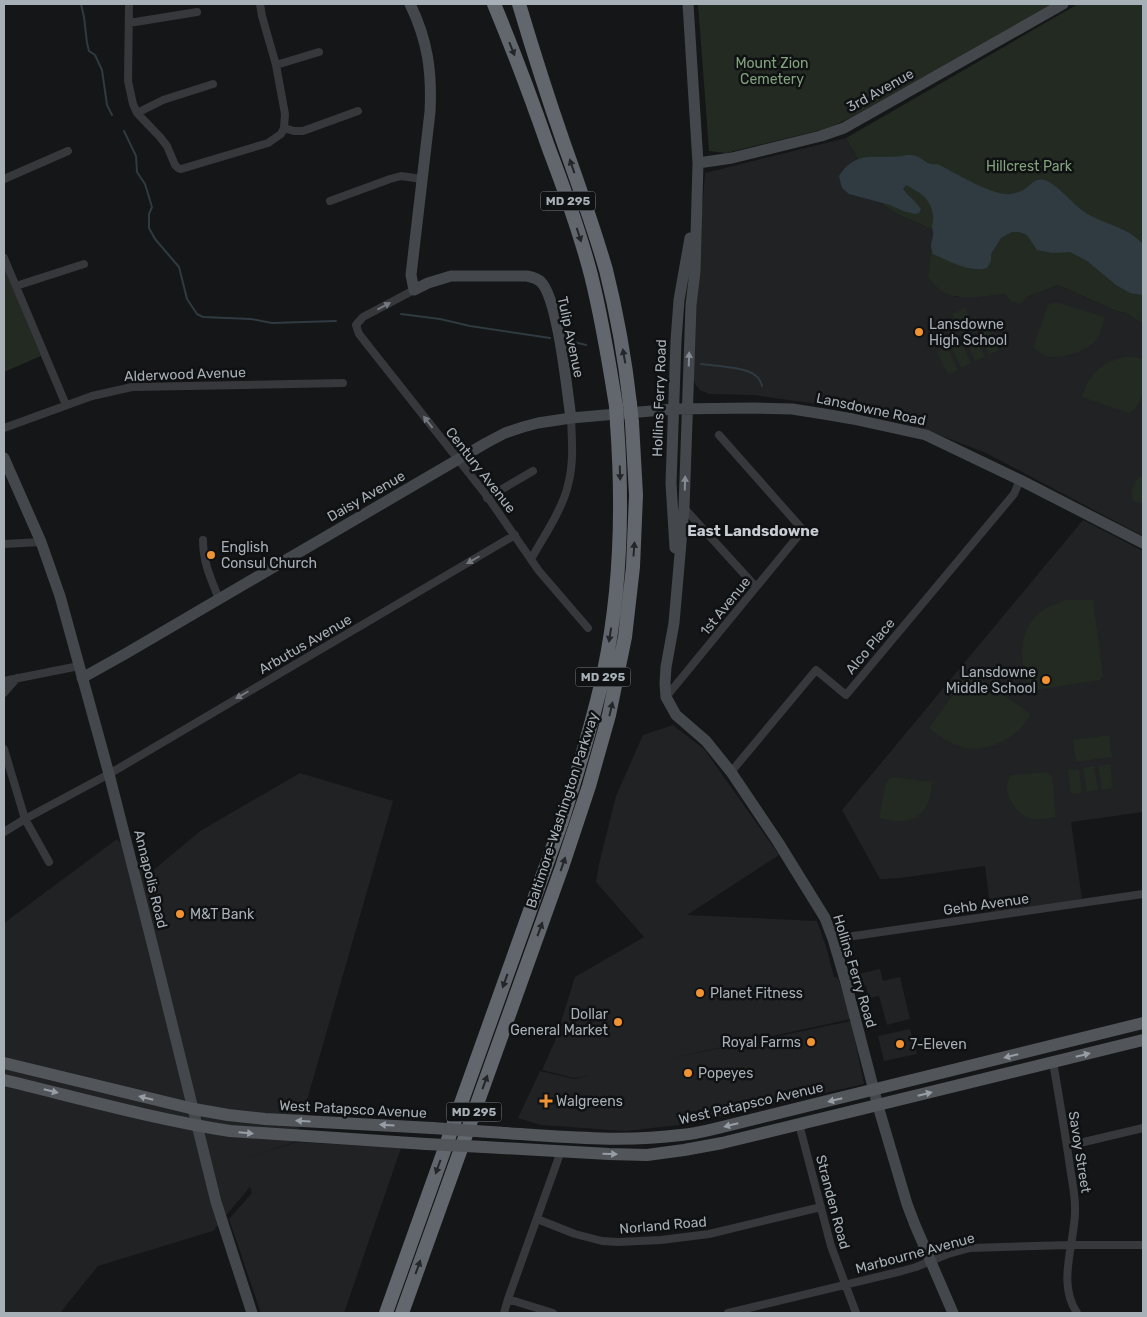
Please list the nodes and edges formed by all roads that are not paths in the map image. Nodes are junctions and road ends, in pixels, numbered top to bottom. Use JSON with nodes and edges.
{"nodes":[{"id":1,"x":128,"y":4,"type":"edge"},
{"id":2,"x":260,"y":4,"type":"edge"},
{"id":3,"x":410,"y":4,"type":"edge"},
{"id":4,"x":494,"y":4,"type":"edge"},
{"id":5,"x":519,"y":4,"type":"edge"},
{"id":6,"x":688,"y":4,"type":"edge"},
{"id":7,"x":1063,"y":4,"type":"edge"},
{"id":8,"x":197,"y":12,"type":"dead end"},
{"id":9,"x":129,"y":23,"type":"junction"},
{"id":10,"x":319,"y":52,"type":"dead end"},
{"id":11,"x":276,"y":65,"type":"junction"},
{"id":12,"x":213,"y":84,"type":"dead end"},
{"id":13,"x":358,"y":112,"type":"dead end"},
{"id":14,"x":138,"y":113,"type":"junction"},
{"id":15,"x":284,"y":128,"type":"junction"},
{"id":16,"x":68,"y":152,"type":"dead end"},
{"id":17,"x":698,"y":163,"type":"junction"},
{"id":18,"x":4,"y":179,"type":"edge"},
{"id":19,"x":422,"y":179,"type":"junction"},
{"id":20,"x":330,"y":201,"type":"dead end"},
{"id":21,"x":696,"y":214,"type":"junction"},
{"id":22,"x":4,"y":258,"type":"edge"},
{"id":23,"x":84,"y":264,"type":"dead end"},
{"id":24,"x":16,"y":286,"type":"junction"},
{"id":25,"x":414,"y":290,"type":"junction"},
{"id":26,"x":356,"y":325,"type":"joint"},
{"id":27,"x":343,"y":383,"type":"dead end"},
{"id":28,"x":66,"y":405,"type":"junction"},
{"id":29,"x":688,"y":408,"type":"junction"},
{"id":30,"x":674,"y":409,"type":"junction"},
{"id":31,"x":571,"y":418,"type":"junction"},
{"id":32,"x":4,"y":428,"type":"edge"},
{"id":33,"x":719,"y":435,"type":"dead end"},
{"id":34,"x":4,"y":458,"type":"edge"},
{"id":35,"x":458,"y":460,"type":"junction"},
{"id":36,"x":533,"y":471,"type":"dead end"},
{"id":37,"x":1020,"y":480,"type":"junction"},
{"id":38,"x":487,"y":498,"type":"junction"},
{"id":39,"x":684,"y":508,"type":"junction"},
{"id":40,"x":515,"y":535,"type":"junction"},
{"id":41,"x":203,"y":540,"type":"dead end"},
{"id":42,"x":41,"y":542,"type":"junction"},
{"id":43,"x":1143,"y":543,"type":"edge"},
{"id":44,"x":4,"y":544,"type":"edge"},
{"id":45,"x":531,"y":559,"type":"junction"},
{"id":46,"x":678,"y":584,"type":"junction"},
{"id":47,"x":756,"y":587,"type":"junction"},
{"id":48,"x":219,"y":599,"type":"junction"},
{"id":49,"x":588,"y":628,"type":"dead end"},
{"id":50,"x":81,"y":672,"type":"junction"},
{"id":51,"x":17,"y":678,"type":"junction"},
{"id":52,"x":4,"y":681,"type":"edge"},
{"id":53,"x":4,"y":693,"type":"edge"},
{"id":54,"x":666,"y":697,"type":"junction"},
{"id":55,"x":4,"y":749,"type":"edge"},
{"id":56,"x":731,"y":772,"type":"junction"},
{"id":57,"x":109,"y":774,"type":"junction"},
{"id":58,"x":25,"y":819,"type":"junction"},
{"id":59,"x":4,"y":832,"type":"edge"},
{"id":60,"x":49,"y":862,"type":"dead end"},
{"id":61,"x":1143,"y":894,"type":"edge"},
{"id":62,"x":833,"y":939,"type":"junction"},
{"id":63,"x":1143,"y":1023,"type":"edge"},
{"id":64,"x":1143,"y":1040,"type":"edge"},
{"id":65,"x":1053,"y":1062,"type":"junction"},
{"id":66,"x":4,"y":1063,"type":"edge"},
{"id":67,"x":4,"y":1080,"type":"edge"},
{"id":68,"x":874,"y":1090,"type":"junction"},
{"id":69,"x":878,"y":1106,"type":"junction"},
{"id":70,"x":194,"y":1109,"type":"junction"},
{"id":71,"x":796,"y":1109,"type":"junction"},
{"id":72,"x":800,"y":1124,"type":"junction"},
{"id":73,"x":198,"y":1126,"type":"junction"},
{"id":74,"x":1143,"y":1128,"type":"edge"},
{"id":75,"x":758,"y":1134,"type":"junction"},
{"id":76,"x":567,"y":1136,"type":"junction"},
{"id":77,"x":1067,"y":1146,"type":"junction"},
{"id":78,"x":484,"y":1147,"type":"junction"},
{"id":79,"x":561,"y":1151,"type":"junction"},
{"id":80,"x":821,"y":1207,"type":"junction"},
{"id":81,"x":537,"y":1219,"type":"junction"},
{"id":82,"x":1143,"y":1244,"type":"edge"},
{"id":83,"x":1070,"y":1245,"type":"junction"},
{"id":84,"x":930,"y":1262,"type":"junction"},
{"id":85,"x":845,"y":1285,"type":"junction"},
{"id":86,"x":508,"y":1299,"type":"junction"},
{"id":87,"x":252,"y":1313,"type":"edge"},
{"id":88,"x":386,"y":1313,"type":"edge"},
{"id":89,"x":402,"y":1313,"type":"edge"},
{"id":90,"x":504,"y":1313,"type":"edge"},
{"id":91,"x":553,"y":1313,"type":"edge"},
{"id":92,"x":728,"y":1313,"type":"edge"},
{"id":93,"x":856,"y":1313,"type":"edge"},
{"id":94,"x":953,"y":1313,"type":"edge"},
{"id":95,"x":1077,"y":1313,"type":"edge"}],
"edges":[{"from":1,"to":9,"type":"street"},
{"from":2,"to":11,"type":"street"},
{"from":3,"to":19,"type":"street"},
{"from":4,"to":88,"type":"highway","name":"Baltimore-Washington Parkway","number":"MD 295","one_way":true,"bridge":true},
{"from":89,"to":5,"type":"highway","name":"Baltimore-Washington Parkway","number":"MD 295","one_way":true,"bridge":true},
{"from":6,"to":17,"type":"street","name":"Hollins Ferry Road"},
{"from":7,"to":17,"type":"street","name":"3rd Avenue"},
{"from":8,"to":9,"type":"street"},
{"from":9,"to":14,"type":"street"},
{"from":10,"to":11,"type":"street"},
{"from":11,"to":15,"type":"street"},
{"from":12,"to":14,"type":"street"},
{"from":13,"to":15,"type":"street"},
{"from":14,"to":15,"type":"street"},
{"from":16,"to":18,"type":"street"},
{"from":17,"to":21,"type":"street","name":"Hollins Ferry Road"},
{"from":19,"to":20,"type":"street"},
{"from":19,"to":25,"type":"street"},
{"from":29,"to":21,"type":"street","name":"Hollins Ferry Road","one_way":true},
{"from":21,"to":30,"type":"street","name":"Hollins Ferry Road"},
{"from":22,"to":24,"type":"street"},
{"from":23,"to":24,"type":"street"},
{"from":24,"to":28,"type":"street"},
{"from":26,"to":25,"type":"street","name":"Tulip Avenue","one_way":true},
{"from":25,"to":31,"type":"street","name":"Tulip Avenue"},
{"from":35,"to":26,"type":"street","name":"Century Avenue","one_way":true},
{"from":27,"to":28,"type":"street","name":"Alderwood Avenue"},
{"from":28,"to":32,"type":"street","name":"Alderwood Avenue"},
{"from":29,"to":30,"type":"street","name":"Daisy Avenue"},
{"from":29,"to":37,"type":"street","name":"Lansdowne Road"},
{"from":39,"to":29,"type":"street","name":"Hollins Ferry Road","one_way":true},
{"from":30,"to":31,"type":"street","name":"Daisy Avenue"},
{"from":30,"to":46,"type":"street","name":"Hollins Ferry Road"},
{"from":31,"to":35,"type":"street","name":"Daisy Avenue"},
{"from":31,"to":45,"type":"street","name":"Tulip Avenue"},
{"from":33,"to":47,"type":"street","name":"1st Avenue"},
{"from":34,"to":42,"type":"street","name":"Annapolis Road"},
{"from":35,"to":38,"type":"street","name":"Century Avenue"},
{"from":35,"to":48,"type":"street","name":"Daisy Avenue"},
{"from":36,"to":38,"type":"street"},
{"from":37,"to":43,"type":"street","name":"Lansdowne Road"},
{"from":37,"to":56,"type":"street","name":"Alco Place"},
{"from":38,"to":40,"type":"street","name":"Century Avenue"},
{"from":39,"to":46,"type":"street","name":"Hollins Ferry Road"},
{"from":39,"to":47,"type":"street"},
{"from":40,"to":45,"type":"street","name":"Century Avenue"},
{"from":40,"to":57,"type":"street","name":"Arbutus Avenue","one_way":true},
{"from":41,"to":48,"type":"street"},
{"from":42,"to":44,"type":"street"},
{"from":42,"to":50,"type":"street","name":"Annapolis Road"},
{"from":45,"to":49,"type":"street","name":"Century Avenue"},
{"from":46,"to":54,"type":"street","name":"Hollins Ferry Road"},
{"from":47,"to":54,"type":"street","name":"1st Avenue"},
{"from":48,"to":50,"type":"street","name":"Daisy Avenue"},
{"from":50,"to":51,"type":"street"},
{"from":50,"to":57,"type":"street","name":"Annapolis Road"},
{"from":51,"to":52,"type":"street"},
{"from":51,"to":53,"type":"street"},
{"from":54,"to":56,"type":"street","name":"Hollins Ferry Road"},
{"from":55,"to":58,"type":"street"},
{"from":56,"to":62,"type":"street","name":"Hollins Ferry Road"},
{"from":57,"to":58,"type":"street","name":"Arbutus Avenue"},
{"from":57,"to":70,"type":"street","name":"Annapolis Road"},
{"from":58,"to":59,"type":"street","name":"Arbutus Avenue"},
{"from":58,"to":60,"type":"street"},
{"from":61,"to":62,"type":"street","name":"Gehb Avenue"},
{"from":62,"to":68,"type":"street","name":"Hollins Ferry Road"},
{"from":63,"to":68,"type":"main road","name":"West Patapsco Avenue","one_way":true},
{"from":65,"to":64,"type":"main road","one_way":true},
{"from":69,"to":65,"type":"main road","one_way":true},
{"from":65,"to":77,"type":"street","name":"Savoy Street"},
{"from":70,"to":66,"type":"main road","name":"West Patapsco Avenue","one_way":true},
{"from":67,"to":73,"type":"main road","one_way":true},
{"from":68,"to":69,"type":"street","name":"Hollins Ferry Road"},
{"from":68,"to":71,"type":"main road","name":"West Patapsco Avenue","one_way":true},
{"from":69,"to":72,"type":"main road"},
{"from":69,"to":84,"type":"street","name":"Hollins Ferry Road"},
{"from":70,"to":73,"type":"street","name":"Annapolis Road"},
{"from":76,"to":70,"type":"main road","name":"West Patapsco Avenue","one_way":true,"bridge":true},
{"from":71,"to":75,"type":"main road"},
{"from":71,"to":76,"type":"main road","name":"West Patapsco Avenue","one_way":true},
{"from":72,"to":75,"type":"main road"},
{"from":72,"to":80,"type":"street","name":"Stranden Road"},
{"from":73,"to":78,"type":"main road","one_way":true,"bridge":true},
{"from":73,"to":87,"type":"street","name":"Annapolis Road"},
{"from":74,"to":77,"type":"street"},
{"from":79,"to":75,"type":"main road","one_way":true},
{"from":76,"to":78,"type":"main road"},
{"from":77,"to":83,"type":"street","name":"Savoy Street"},
{"from":78,"to":79,"type":"main road"},
{"from":79,"to":81,"type":"street"},
{"from":80,"to":81,"type":"street","name":"Norland Road"},
{"from":80,"to":85,"type":"street","name":"Stranden Road"},
{"from":81,"to":86,"type":"street"},
{"from":82,"to":83,"type":"street","name":"Marbourne Avenue"},
{"from":83,"to":84,"type":"street","name":"Marbourne Avenue"},
{"from":83,"to":95,"type":"street","name":"Savoy Street"},
{"from":84,"to":85,"type":"street","name":"Marbourne Avenue"},
{"from":84,"to":94,"type":"street","name":"Hollins Ferry Road"},
{"from":85,"to":92,"type":"street","name":"Marbourne Avenue"},
{"from":85,"to":93,"type":"street","name":"Stranden Road"},
{"from":86,"to":90,"type":"street"},
{"from":86,"to":91,"type":"street"}]}
